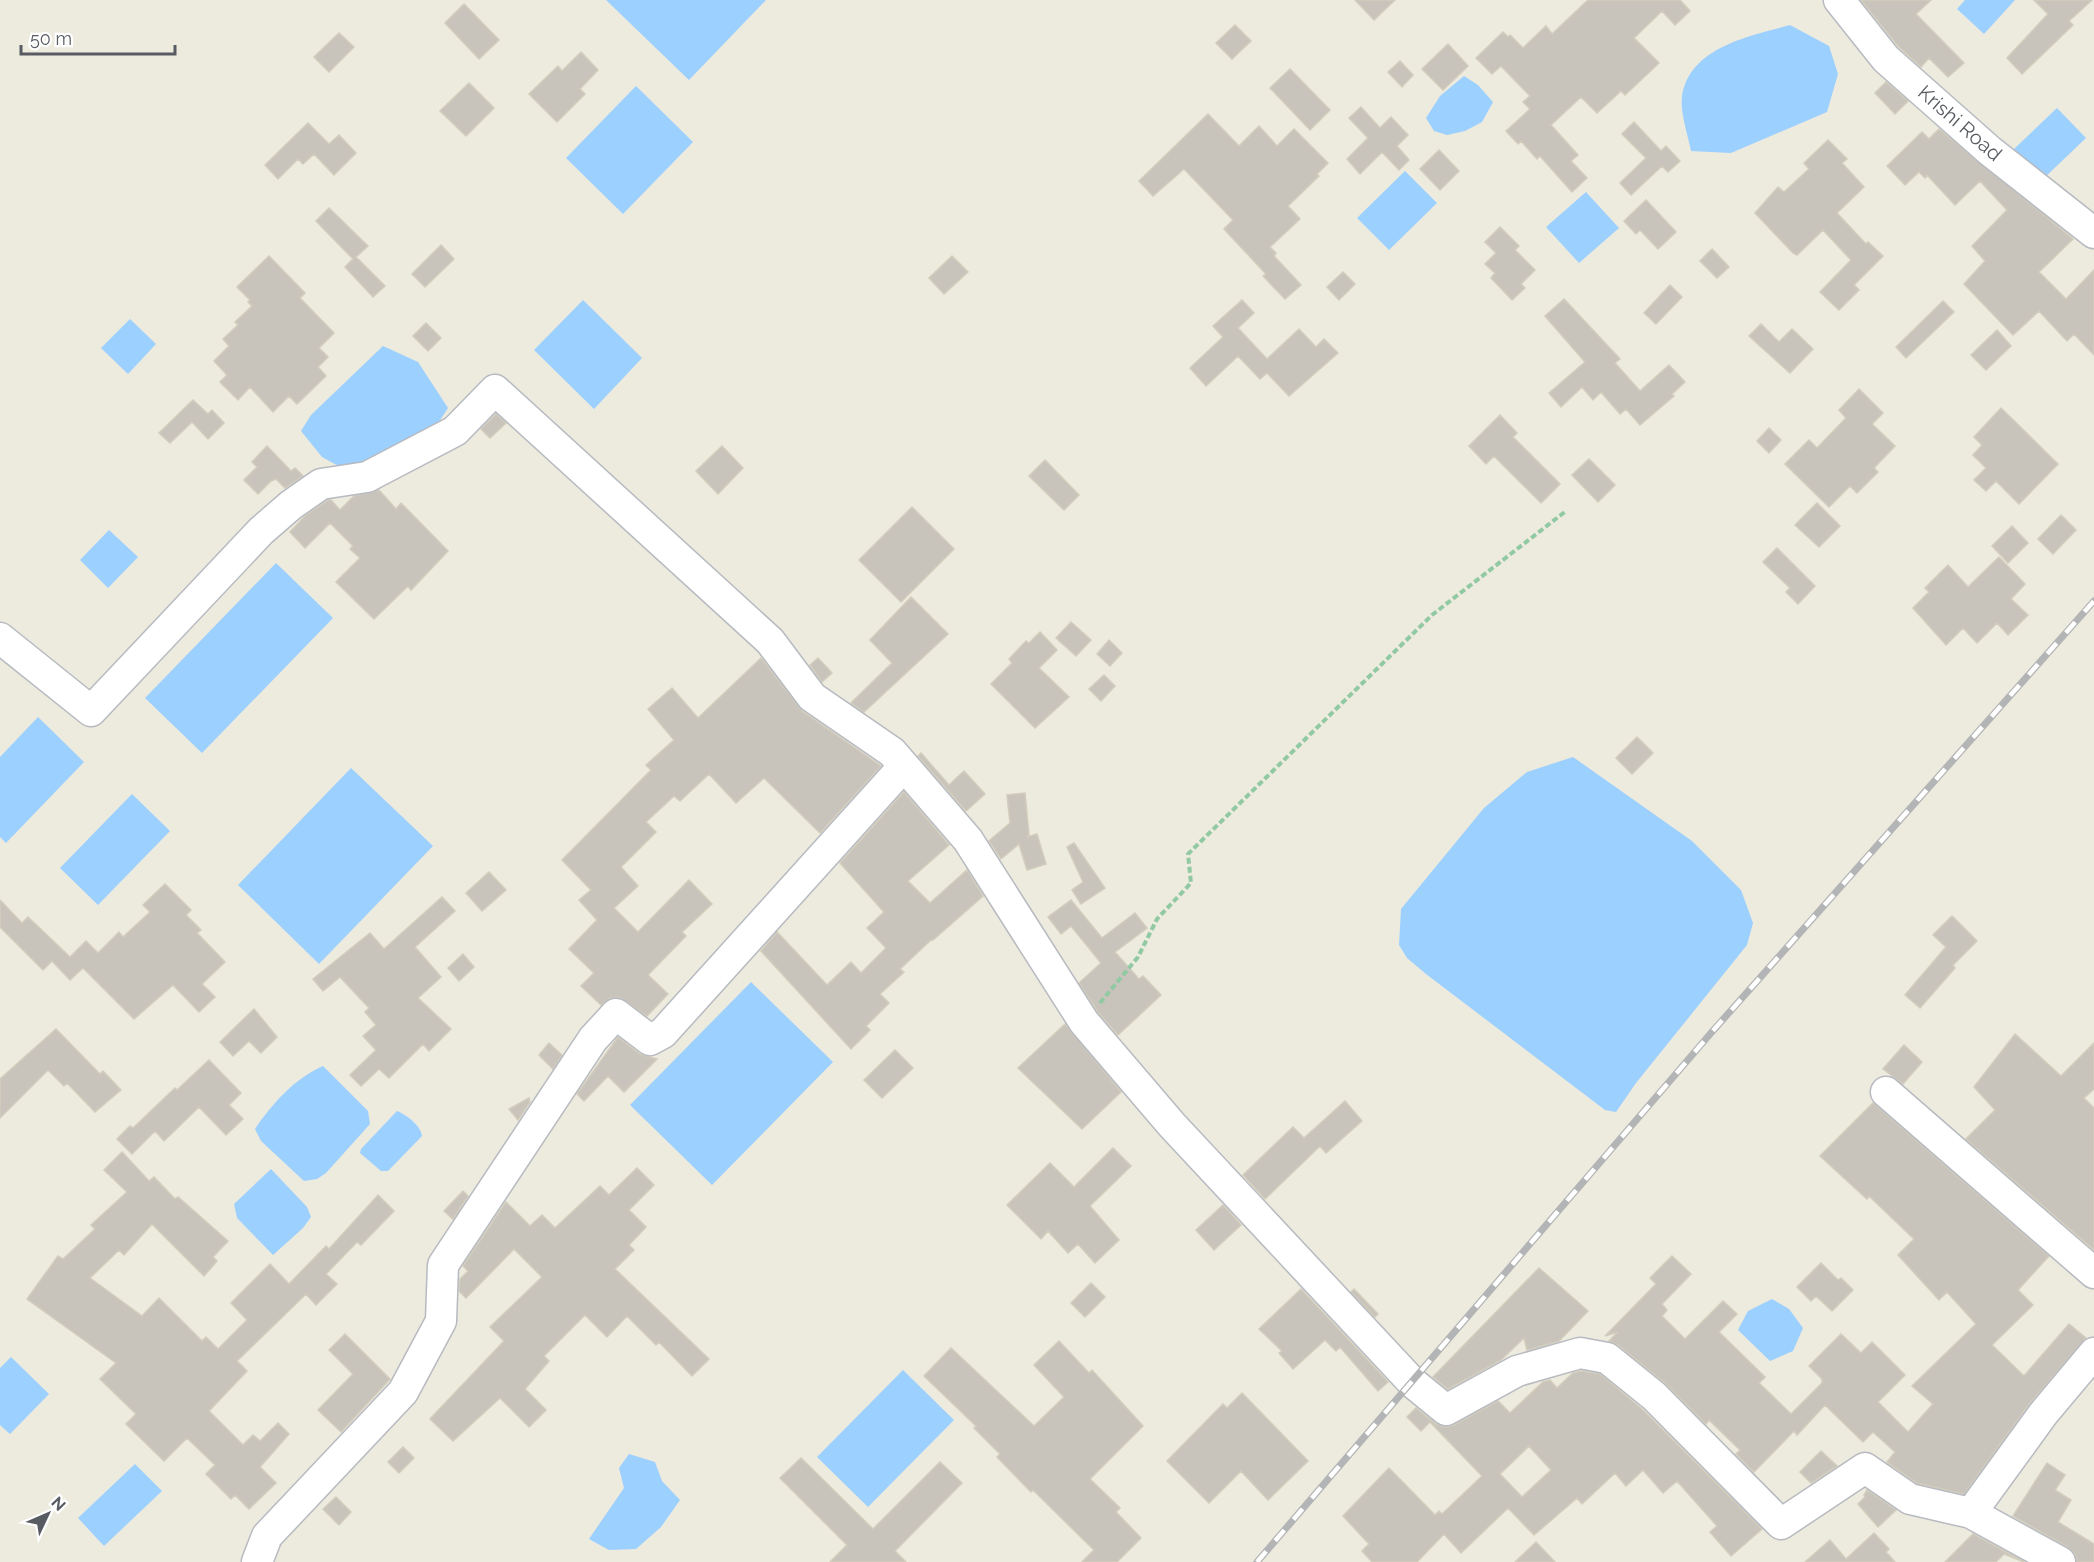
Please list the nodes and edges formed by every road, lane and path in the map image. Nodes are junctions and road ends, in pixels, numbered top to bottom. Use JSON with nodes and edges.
{"nodes":[{"id":1,"x":1839,"y":0,"type":"edge"},
{"id":2,"x":2094,"y":232,"type":"edge"},
{"id":3,"x":1566,"y":511,"type":"dead end"},
{"id":4,"x":0,"y":638,"type":"edge"},
{"id":5,"x":904,"y":766,"type":"junction"},
{"id":6,"x":1084,"y":1022,"type":"junction"},
{"id":7,"x":1886,"y":1092,"type":"dead end"},
{"id":8,"x":2094,"y":1274,"type":"edge"},
{"id":9,"x":2094,"y":1353,"type":"edge"},
{"id":10,"x":1971,"y":1513,"type":"junction"},
{"id":11,"x":257,"y":1562,"type":"edge"},
{"id":12,"x":2060,"y":1562,"type":"edge"}],
"edges":[{"from":1,"to":2,"type":"street","name":"Krishi Road"},
{"from":3,"to":6,"type":"path"},
{"from":4,"to":5,"type":"street"},
{"from":5,"to":6,"type":"street"},
{"from":5,"to":11,"type":"street"},
{"from":6,"to":10,"type":"street"},
{"from":7,"to":8,"type":"street"},
{"from":9,"to":10,"type":"street"},
{"from":10,"to":12,"type":"street"}]}
